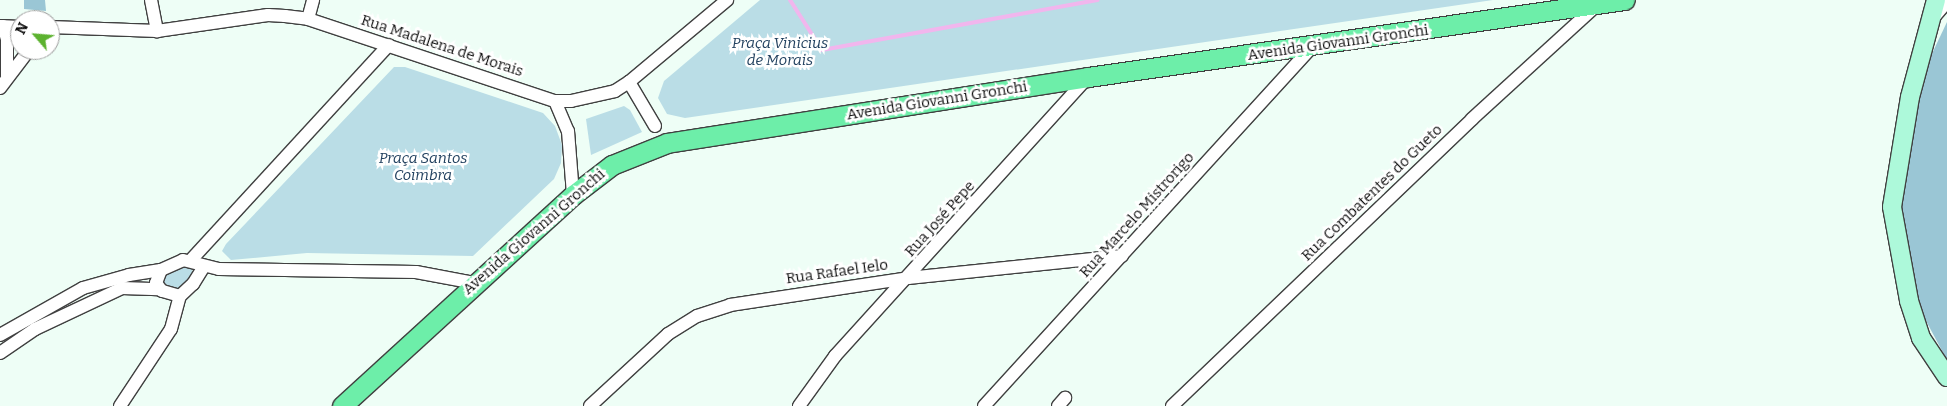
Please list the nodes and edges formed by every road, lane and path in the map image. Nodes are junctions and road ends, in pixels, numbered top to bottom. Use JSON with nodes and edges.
{"nodes":[{"id":1,"x":151,"y":0,"type":"edge"},
{"id":2,"x":313,"y":0,"type":"edge"},
{"id":3,"x":727,"y":0,"type":"edge"},
{"id":4,"x":1624,"y":0,"type":"edge"},
{"id":5,"x":1947,"y":2,"type":"edge"},
{"id":6,"x":1597,"y":5,"type":"junction"},
{"id":7,"x":1935,"y":9,"type":"edge"},
{"id":8,"x":308,"y":19,"type":"junction"},
{"id":9,"x":1,"y":26,"type":"edge"},
{"id":10,"x":60,"y":27,"type":"edge"},
{"id":11,"x":157,"y":31,"type":"junction"},
{"id":12,"x":389,"y":45,"type":"junction"},
{"id":13,"x":1313,"y":46,"type":"junction"},
{"id":14,"x":4,"y":51,"type":"edge"},
{"id":15,"x":21,"y":60,"type":"edge"},
{"id":16,"x":7,"y":76,"type":"junction"},
{"id":17,"x":1088,"y":77,"type":"junction"},
{"id":18,"x":628,"y":82,"type":"junction"},
{"id":19,"x":0,"y":88,"type":"edge"},
{"id":20,"x":555,"y":101,"type":"junction"},
{"id":21,"x":655,"y":126,"type":"dead end"},
{"id":22,"x":573,"y":195,"type":"junction"},
{"id":23,"x":1122,"y":256,"type":"junction"},
{"id":24,"x":191,"y":260,"type":"junction"},
{"id":25,"x":203,"y":268,"type":"junction"},
{"id":26,"x":161,"y":270,"type":"junction"},
{"id":27,"x":908,"y":278,"type":"junction"},
{"id":28,"x":474,"y":283,"type":"junction"},
{"id":29,"x":157,"y":286,"type":"junction"},
{"id":30,"x":180,"y":296,"type":"junction"},
{"id":31,"x":0,"y":335,"type":"edge"},
{"id":32,"x":0,"y":353,"type":"edge"},
{"id":33,"x":1947,"y":377,"type":"edge"},
{"id":34,"x":120,"y":406,"type":"edge"},
{"id":35,"x":342,"y":406,"type":"edge"},
{"id":36,"x":590,"y":406,"type":"edge"},
{"id":37,"x":799,"y":406,"type":"edge"},
{"id":38,"x":984,"y":406,"type":"edge"},
{"id":39,"x":1172,"y":406,"type":"edge"}],
"edges":[{"from":1,"to":11,"type":"street"},
{"from":2,"to":8,"type":"street"},
{"from":3,"to":18,"type":"street"},
{"from":4,"to":6,"type":"main road","name":"Avenida Giovanni Gronchi"},
{"from":5,"to":7,"type":"street"},
{"from":6,"to":13,"type":"main road","name":"Avenida Giovanni Gronchi"},
{"from":6,"to":39,"type":"street","name":"Rua Combatentes do Gueto"},
{"from":7,"to":33,"type":"main road"},
{"from":8,"to":11,"type":"street","name":"Rua Madalena de Morais"},
{"from":8,"to":12,"type":"street","name":"Rua Madalena de Morais"},
{"from":9,"to":14,"type":"street"},
{"from":10,"to":11,"type":"street","name":"Rua Madalena de Morais"},
{"from":12,"to":20,"type":"street","name":"Rua Madalena de Morais"},
{"from":12,"to":24,"type":"street"},
{"from":13,"to":17,"type":"main road","name":"Avenida Giovanni Gronchi"},
{"from":13,"to":23,"type":"street","name":"Rua Marcelo Mistrorigo"},
{"from":14,"to":16,"type":"street"},
{"from":15,"to":16,"type":"street"},
{"from":16,"to":19,"type":"street"},
{"from":17,"to":22,"type":"main road","name":"Avenida Giovanni Gronchi"},
{"from":17,"to":27,"type":"street","name":"Rua José Pepe"},
{"from":18,"to":20,"type":"street"},
{"from":18,"to":21,"type":"street"},
{"from":20,"to":22,"type":"street"},
{"from":22,"to":28,"type":"main road","name":"Avenida Giovanni Gronchi"},
{"from":23,"to":27,"type":"street","name":"Rua Rafael Ielo"},
{"from":23,"to":38,"type":"street","name":"Rua Marcelo Mistrorigo"},
{"from":24,"to":25,"type":"street"},
{"from":24,"to":26,"type":"street"},
{"from":25,"to":28,"type":"street"},
{"from":25,"to":30,"type":"street"},
{"from":26,"to":29,"type":"street"},
{"from":26,"to":31,"type":"street"},
{"from":27,"to":36,"type":"street","name":"Rua Rafael Ielo"},
{"from":27,"to":37,"type":"street","name":"Rua José Pepe"},
{"from":28,"to":35,"type":"main road","name":"Avenida Giovanni Gronchi"},
{"from":29,"to":30,"type":"street"},
{"from":29,"to":32,"type":"street"},
{"from":30,"to":34,"type":"street"}]}
